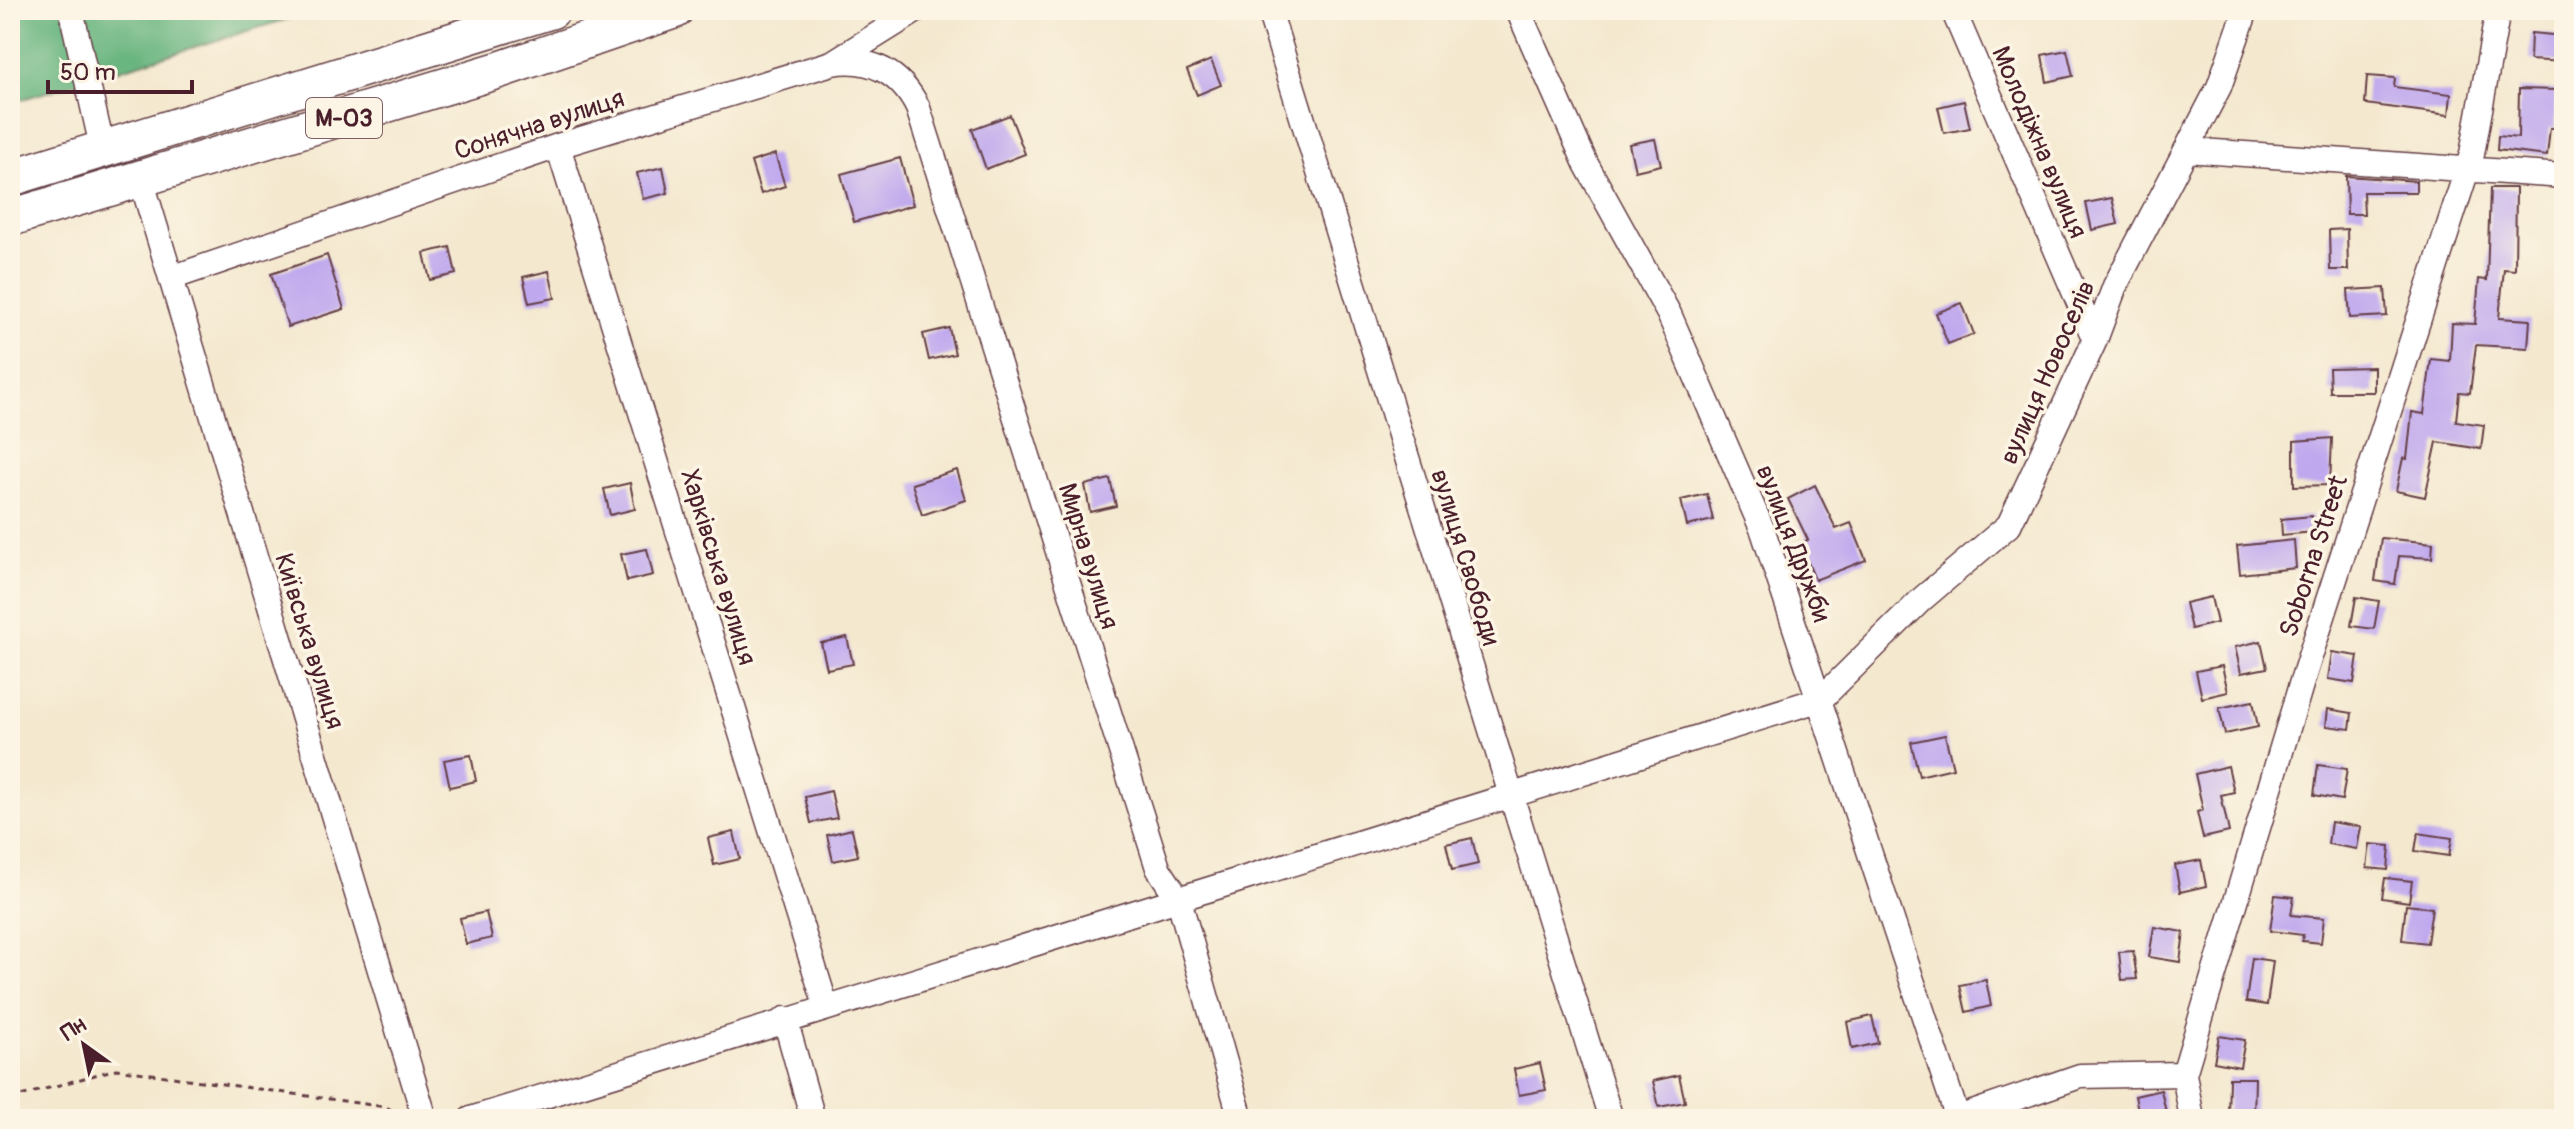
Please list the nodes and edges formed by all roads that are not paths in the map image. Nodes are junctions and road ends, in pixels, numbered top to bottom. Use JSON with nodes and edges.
{"nodes":[{"id":1,"x":71,"y":10,"type":"edge"},
{"id":2,"x":552,"y":10,"type":"edge"},
{"id":3,"x":675,"y":10,"type":"edge"},
{"id":4,"x":917,"y":10,"type":"edge"},
{"id":5,"x":1269,"y":10,"type":"edge"},
{"id":6,"x":1518,"y":10,"type":"edge"},
{"id":7,"x":1953,"y":10,"type":"edge"},
{"id":8,"x":2246,"y":10,"type":"edge"},
{"id":9,"x":2498,"y":10,"type":"edge"},
{"id":10,"x":832,"y":63,"type":"junction"},
{"id":11,"x":558,"y":146,"type":"junction"},
{"id":12,"x":2186,"y":150,"type":"junction"},
{"id":13,"x":103,"y":151,"type":"junction"},
{"id":14,"x":2467,"y":170,"type":"junction"},
{"id":15,"x":2564,"y":176,"type":"edge"},
{"id":16,"x":10,"y":178,"type":"edge"},
{"id":17,"x":141,"y":179,"type":"junction"},
{"id":18,"x":10,"y":218,"type":"edge"},
{"id":19,"x":171,"y":278,"type":"junction"},
{"id":20,"x":2095,"y":340,"type":"junction"},
{"id":21,"x":1821,"y":699,"type":"junction"},
{"id":22,"x":1510,"y":796,"type":"junction"},
{"id":23,"x":1179,"y":900,"type":"junction"},
{"id":24,"x":826,"y":1006,"type":"junction"},
{"id":25,"x":785,"y":1019,"type":"junction"},
{"id":26,"x":2184,"y":1074,"type":"junction"},
{"id":27,"x":425,"y":1119,"type":"edge"},
{"id":28,"x":471,"y":1119,"type":"edge"},
{"id":29,"x":813,"y":1119,"type":"edge"},
{"id":30,"x":1241,"y":1119,"type":"edge"},
{"id":31,"x":1611,"y":1119,"type":"edge"},
{"id":32,"x":1958,"y":1119,"type":"edge"},
{"id":33,"x":2192,"y":1119,"type":"edge"}],
"edges":[{"from":1,"to":13,"type":"street"},
{"from":2,"to":13,"type":"highway","number":"М-03"},
{"from":3,"to":17,"type":"highway","number":"М-03"},
{"from":4,"to":10,"type":"street","name":"Сонячна вулиця"},
{"from":5,"to":22,"type":"street","name":"вулиця Свободи"},
{"from":6,"to":21,"type":"street","name":"вулиця Дружби"},
{"from":7,"to":20,"type":"street","name":"Молодіжна вулиця"},
{"from":8,"to":12,"type":"street","name":"вулиця Новоселів"},
{"from":9,"to":14,"type":"street","name":"Soborna Street"},
{"from":10,"to":11,"type":"street","name":"Сонячна вулиця"},
{"from":10,"to":23,"type":"street","name":"Мирна вулиця"},
{"from":11,"to":19,"type":"street","name":"Сонячна вулиця"},
{"from":11,"to":24,"type":"street","name":"Харківська вулиця"},
{"from":12,"to":14,"type":"street"},
{"from":12,"to":20,"type":"street","name":"вулиця Новоселів"},
{"from":13,"to":16,"type":"highway","number":"М-03"},
{"from":14,"to":15,"type":"street"},
{"from":14,"to":26,"type":"street","name":"Soborna Street"},
{"from":17,"to":18,"type":"highway","number":"М-03"},
{"from":17,"to":19,"type":"street","name":"Київська вулиця"},
{"from":19,"to":27,"type":"street","name":"Київська вулиця"},
{"from":20,"to":21,"type":"street","name":"вулиця Новоселів"},
{"from":21,"to":22,"type":"street"},
{"from":21,"to":32,"type":"street","name":"вулиця Дружби"},
{"from":22,"to":23,"type":"street"},
{"from":22,"to":31,"type":"street","name":"вулиця Свободи"},
{"from":23,"to":24,"type":"street"},
{"from":23,"to":30,"type":"street","name":"Мирна вулиця"},
{"from":24,"to":25,"type":"street"},
{"from":25,"to":28,"type":"street"},
{"from":25,"to":29,"type":"street"},
{"from":26,"to":32,"type":"street"},
{"from":26,"to":33,"type":"street","name":"Soborna Street"}]}
